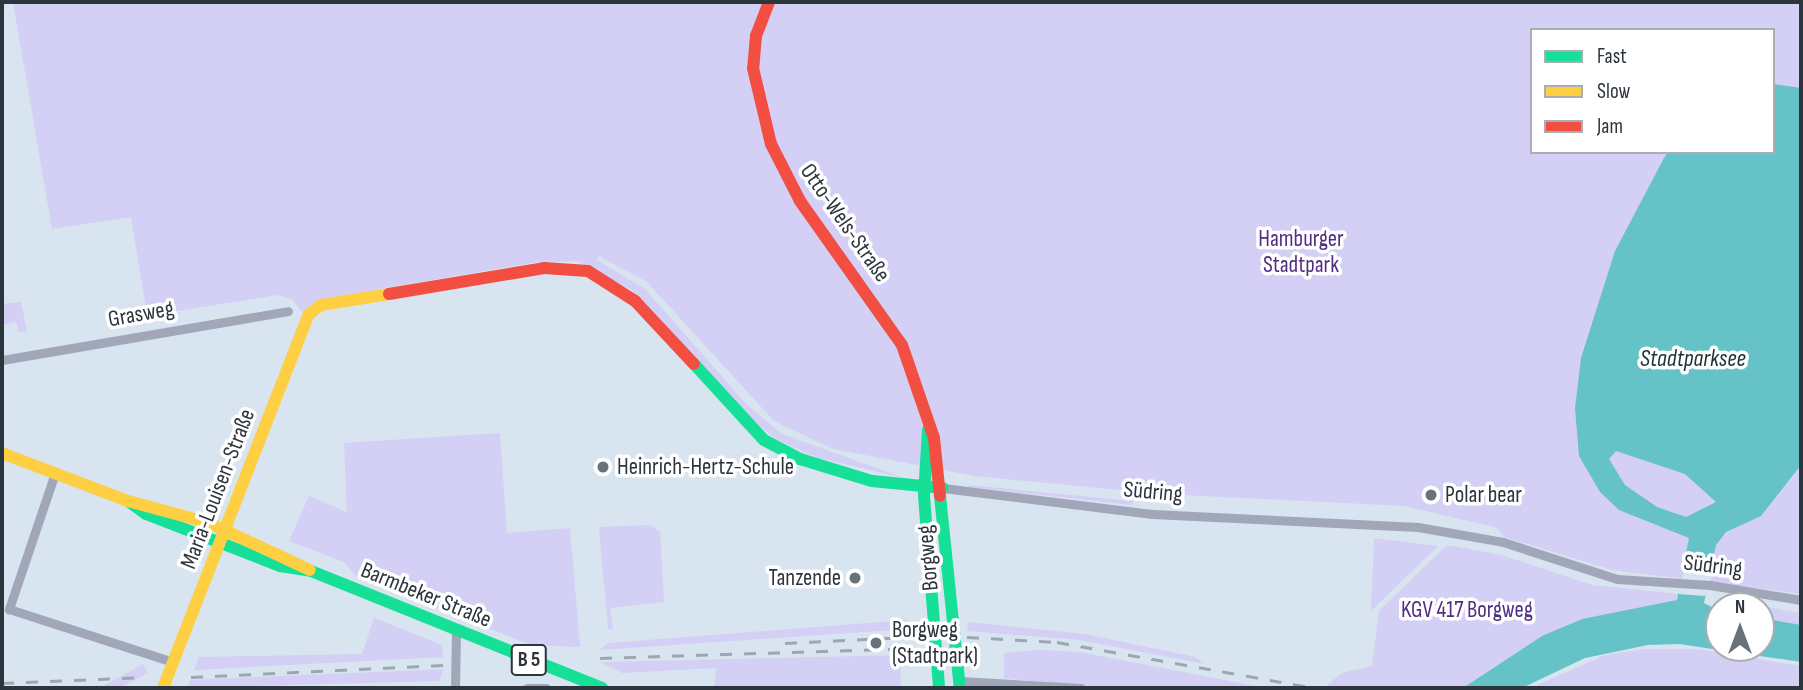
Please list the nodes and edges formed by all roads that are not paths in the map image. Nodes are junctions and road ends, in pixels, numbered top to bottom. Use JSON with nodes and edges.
{"nodes":[{"id":1,"x":769,"y":2,"type":"edge"},
{"id":2,"x":315,"y":307,"type":"joint"},
{"id":3,"x":288,"y":311,"type":"dead end"},
{"id":4,"x":2,"y":360,"type":"edge"},
{"id":5,"x":928,"y":421,"type":"junction"},
{"id":6,"x":2,"y":453,"type":"edge"},
{"id":7,"x":55,"y":473,"type":"junction"},
{"id":8,"x":924,"y":486,"type":"junction"},
{"id":9,"x":943,"y":488,"type":"junction"},
{"id":10,"x":945,"y":508,"type":"junction"},
{"id":11,"x":925,"y":509,"type":"junction"},
{"id":12,"x":223,"y":536,"type":"junction"},
{"id":13,"x":1801,"y":600,"type":"edge"},
{"id":14,"x":456,"y":631,"type":"junction"},
{"id":15,"x":173,"y":662,"type":"junction"},
{"id":16,"x":960,"y":685,"type":"edge"},
{"id":17,"x":163,"y":688,"type":"edge"},
{"id":18,"x":455,"y":688,"type":"edge"},
{"id":19,"x":527,"y":688,"type":"edge"},
{"id":20,"x":546,"y":688,"type":"edge"},
{"id":21,"x":602,"y":688,"type":"edge"},
{"id":22,"x":939,"y":688,"type":"edge"},
{"id":23,"x":1080,"y":688,"type":"edge"}],
"edges":[{"from":1,"to":5,"type":"street","name":"Otto-Wels-Straße"},
{"from":2,"to":8,"type":"street","name":"Südring"},
{"from":2,"to":12,"type":"street","name":"Maria-Louisen-Straße"},
{"from":3,"to":4,"type":"street","name":"Grasweg"},
{"from":5,"to":8,"type":"street","name":"Otto-Wels-Straße"},
{"from":5,"to":9,"type":"street","name":"Otto-Wels-Straße"},
{"from":6,"to":7,"type":"street","name":"Barmbeker Straße","number":"B 5"},
{"from":7,"to":12,"type":"street","name":"Barmbeker Straße","number":"B 5"},
{"from":7,"to":15,"type":"street"},
{"from":8,"to":9,"type":"street","name":"Südring"},
{"from":8,"to":11,"type":"street","name":"Borgweg"},
{"from":9,"to":10,"type":"street","name":"Borgweg"},
{"from":9,"to":13,"type":"street","name":"Südring"},
{"from":10,"to":11,"type":"street","name":"Borgweg"},
{"from":10,"to":16,"type":"street","name":"Borgweg"},
{"from":11,"to":22,"type":"street","name":"Borgweg"},
{"from":12,"to":14,"type":"street","name":"Barmbeker Straße","number":"B 5"},
{"from":12,"to":15,"type":"street","name":"Maria-Louisen-Straße"},
{"from":14,"to":18,"type":"street"},
{"from":14,"to":21,"type":"street","name":"Barmbeker Straße","number":"B 5"},
{"from":15,"to":17,"type":"street","name":"Maria-Louisen-Straße"},
{"from":16,"to":23,"type":"street"},
{"from":19,"to":20,"type":"street"}]}
